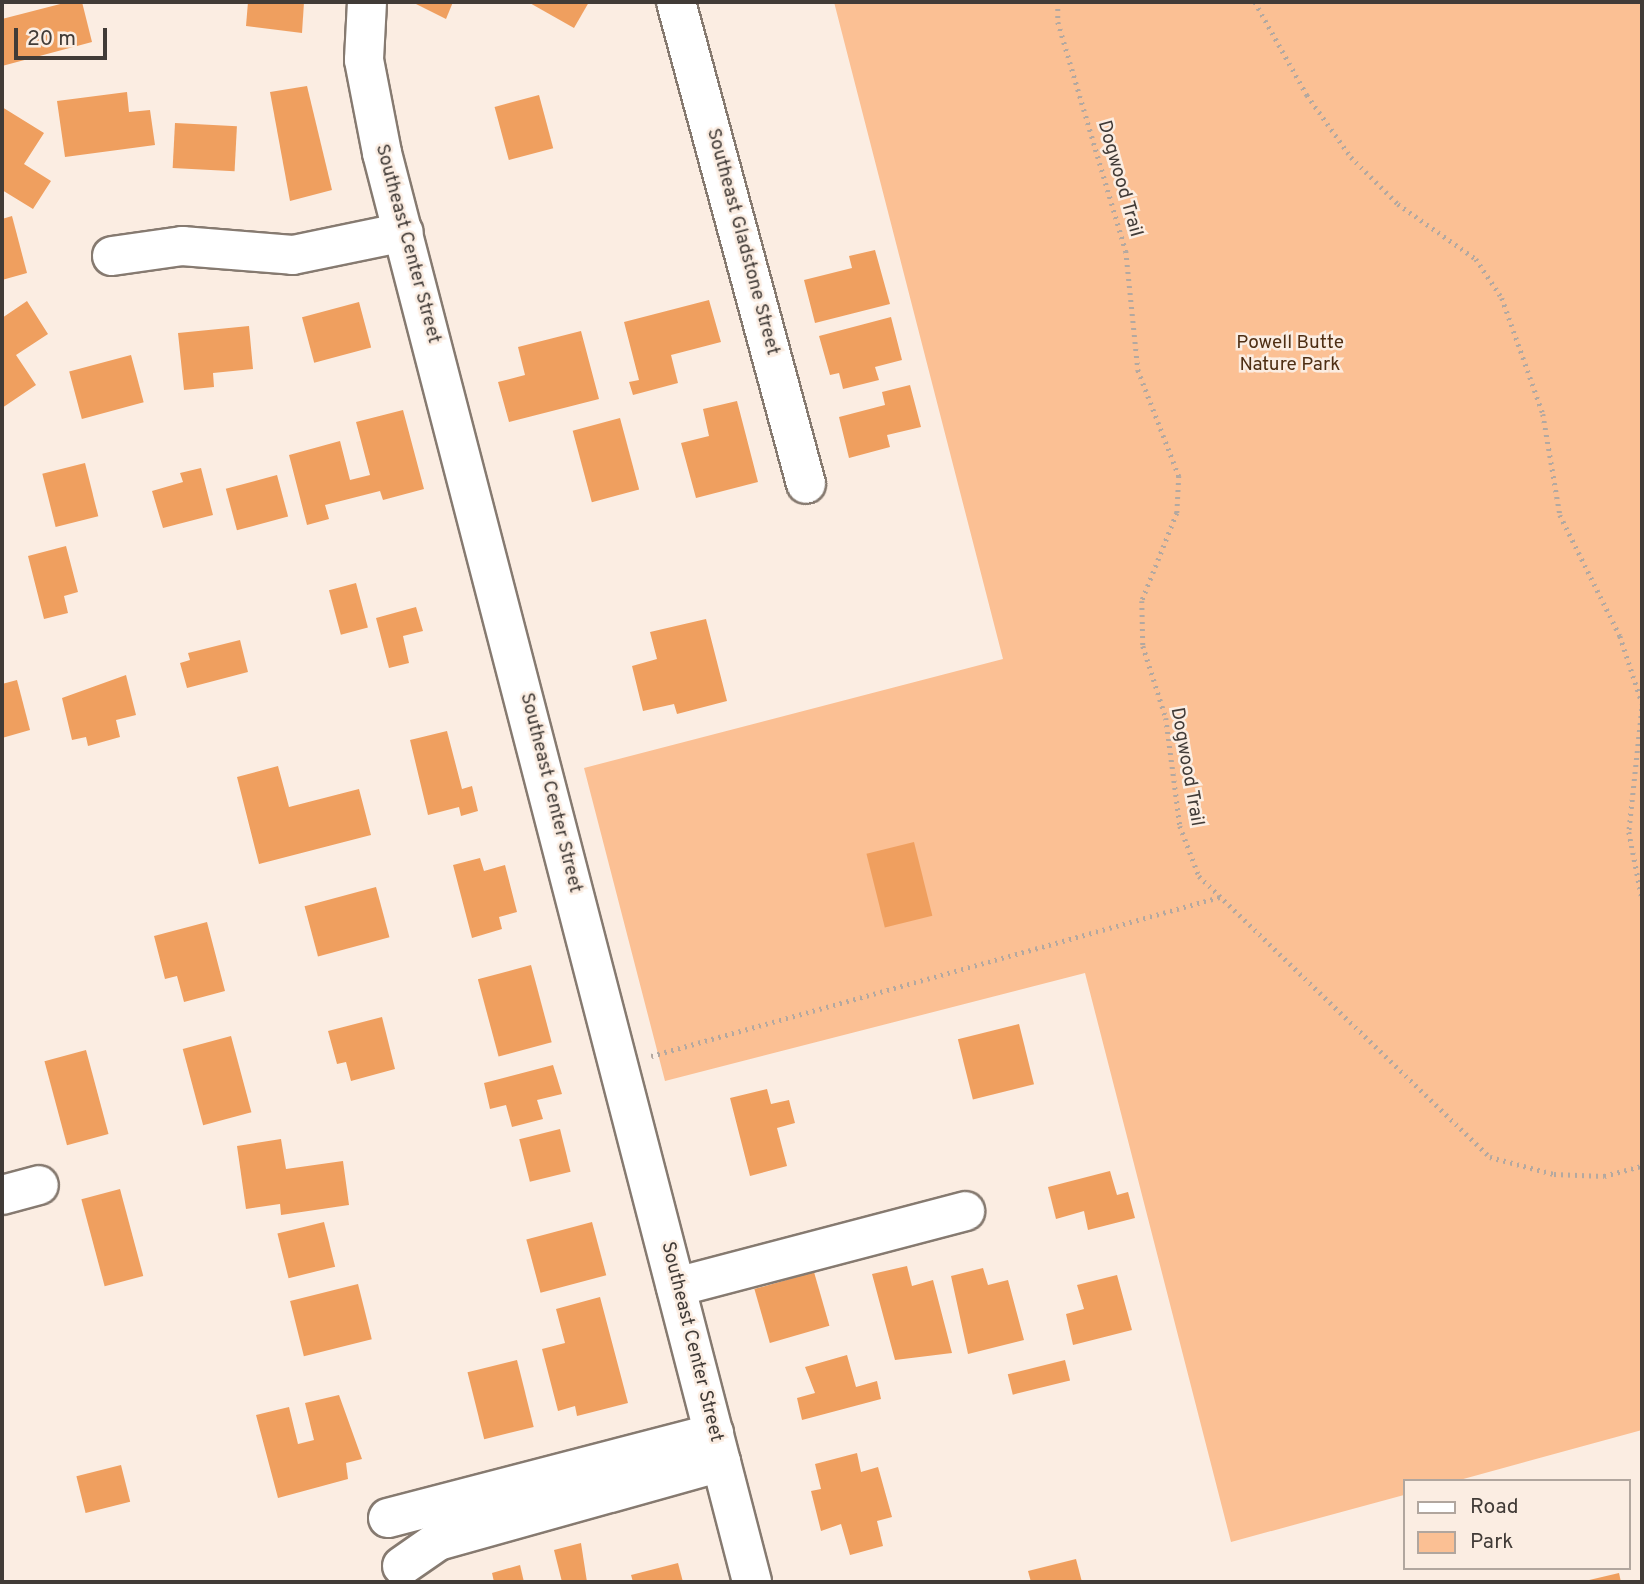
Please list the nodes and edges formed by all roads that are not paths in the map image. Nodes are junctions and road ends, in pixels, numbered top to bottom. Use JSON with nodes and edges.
{"nodes":[{"id":1,"x":367,"y":2,"type":"edge"},
{"id":2,"x":676,"y":2,"type":"edge"},
{"id":3,"x":404,"y":232,"type":"junction"},
{"id":4,"x":112,"y":256,"type":"dead end"},
{"id":5,"x":806,"y":484,"type":"dead end"},
{"id":6,"x":39,"y":1185,"type":"dead end"},
{"id":7,"x":2,"y":1195,"type":"edge"},
{"id":8,"x":965,"y":1211,"type":"dead end"},
{"id":9,"x":676,"y":1287,"type":"junction"},
{"id":10,"x":718,"y":1448,"type":"junction"},
{"id":11,"x":388,"y":1518,"type":"dead end"},
{"id":12,"x":401,"y":1566,"type":"dead end"},
{"id":13,"x":752,"y":1582,"type":"edge"}],
"edges":[{"from":1,"to":3,"type":"street","name":"Southeast Center Street"},
{"from":2,"to":5,"type":"street","name":"Southeast Gladstone Street"},
{"from":3,"to":4,"type":"street"},
{"from":3,"to":9,"type":"street","name":"Southeast Center Street"},
{"from":6,"to":7,"type":"street"},
{"from":8,"to":9,"type":"street"},
{"from":9,"to":10,"type":"street","name":"Southeast Center Street"},
{"from":10,"to":11,"type":"street"},
{"from":10,"to":12,"type":"street"},
{"from":10,"to":13,"type":"street","name":"Southeast Center Street"}]}
